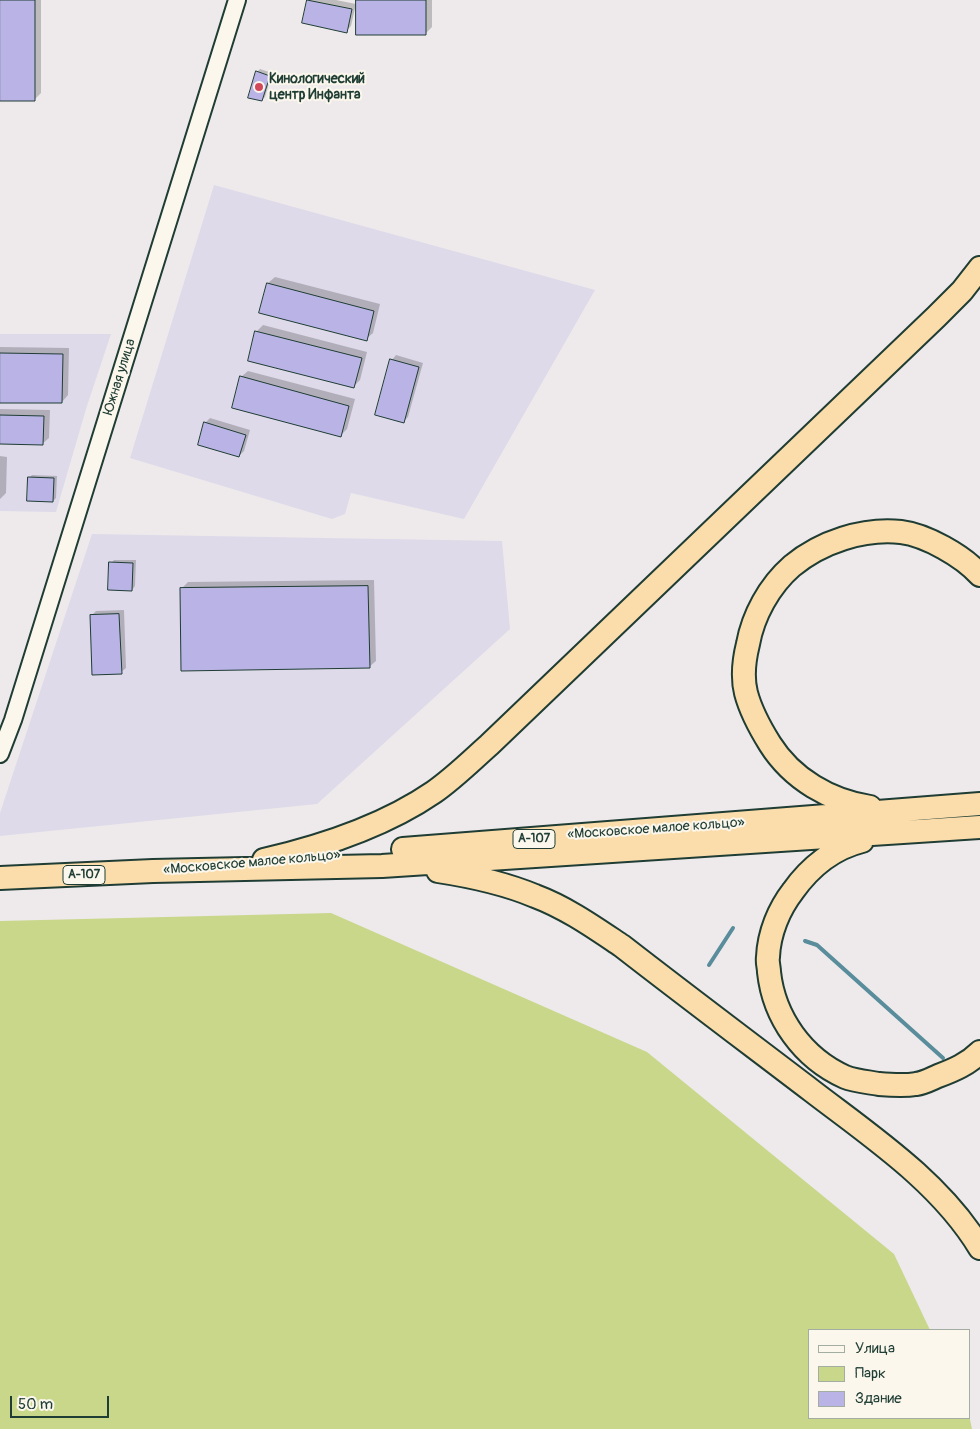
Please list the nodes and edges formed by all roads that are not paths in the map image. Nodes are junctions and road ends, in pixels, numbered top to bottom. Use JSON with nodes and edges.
{"nodes":[{"id":1,"x":237,"y":0,"type":"edge"},
{"id":2,"x":980,"y":268,"type":"edge"},
{"id":3,"x":980,"y":575,"type":"edge"},
{"id":4,"x":0,"y":754,"type":"edge"},
{"id":5,"x":978,"y":804,"type":"edge"},
{"id":6,"x":916,"y":809,"type":"junction"},
{"id":7,"x":979,"y":827,"type":"edge"},
{"id":8,"x":914,"y":831,"type":"junction"},
{"id":9,"x":254,"y":862,"type":"junction"},
{"id":10,"x":382,"y":866,"type":"junction"},
{"id":11,"x":153,"y":872,"type":"junction"},
{"id":12,"x":0,"y":878,"type":"edge"},
{"id":13,"x":980,"y":1052,"type":"edge"},
{"id":14,"x":980,"y":1248,"type":"edge"}],
"edges":[{"from":1,"to":4,"type":"street","name":"Южная улица"},
{"from":2,"to":9,"type":"highway"},
{"from":3,"to":6,"type":"highway"},
{"from":5,"to":6,"type":"highway","name":"«Московское малое кольцо»","number":"А-107"},
{"from":6,"to":9,"type":"highway","name":"«Московское малое кольцо»","number":"А-107"},
{"from":7,"to":8,"type":"highway","name":"«Московское малое кольцо»","number":"А-107"},
{"from":8,"to":10,"type":"highway","name":"«Московское малое кольцо»","number":"А-107"},
{"from":8,"to":13,"type":"highway"},
{"from":9,"to":11,"type":"highway","name":"«Московское малое кольцо»","number":"А-107"},
{"from":10,"to":11,"type":"highway","name":"«Московское малое кольцо»","number":"А-107"},
{"from":10,"to":14,"type":"highway"},
{"from":11,"to":12,"type":"highway","name":"«Московское малое кольцо»","number":"А-107"}]}
